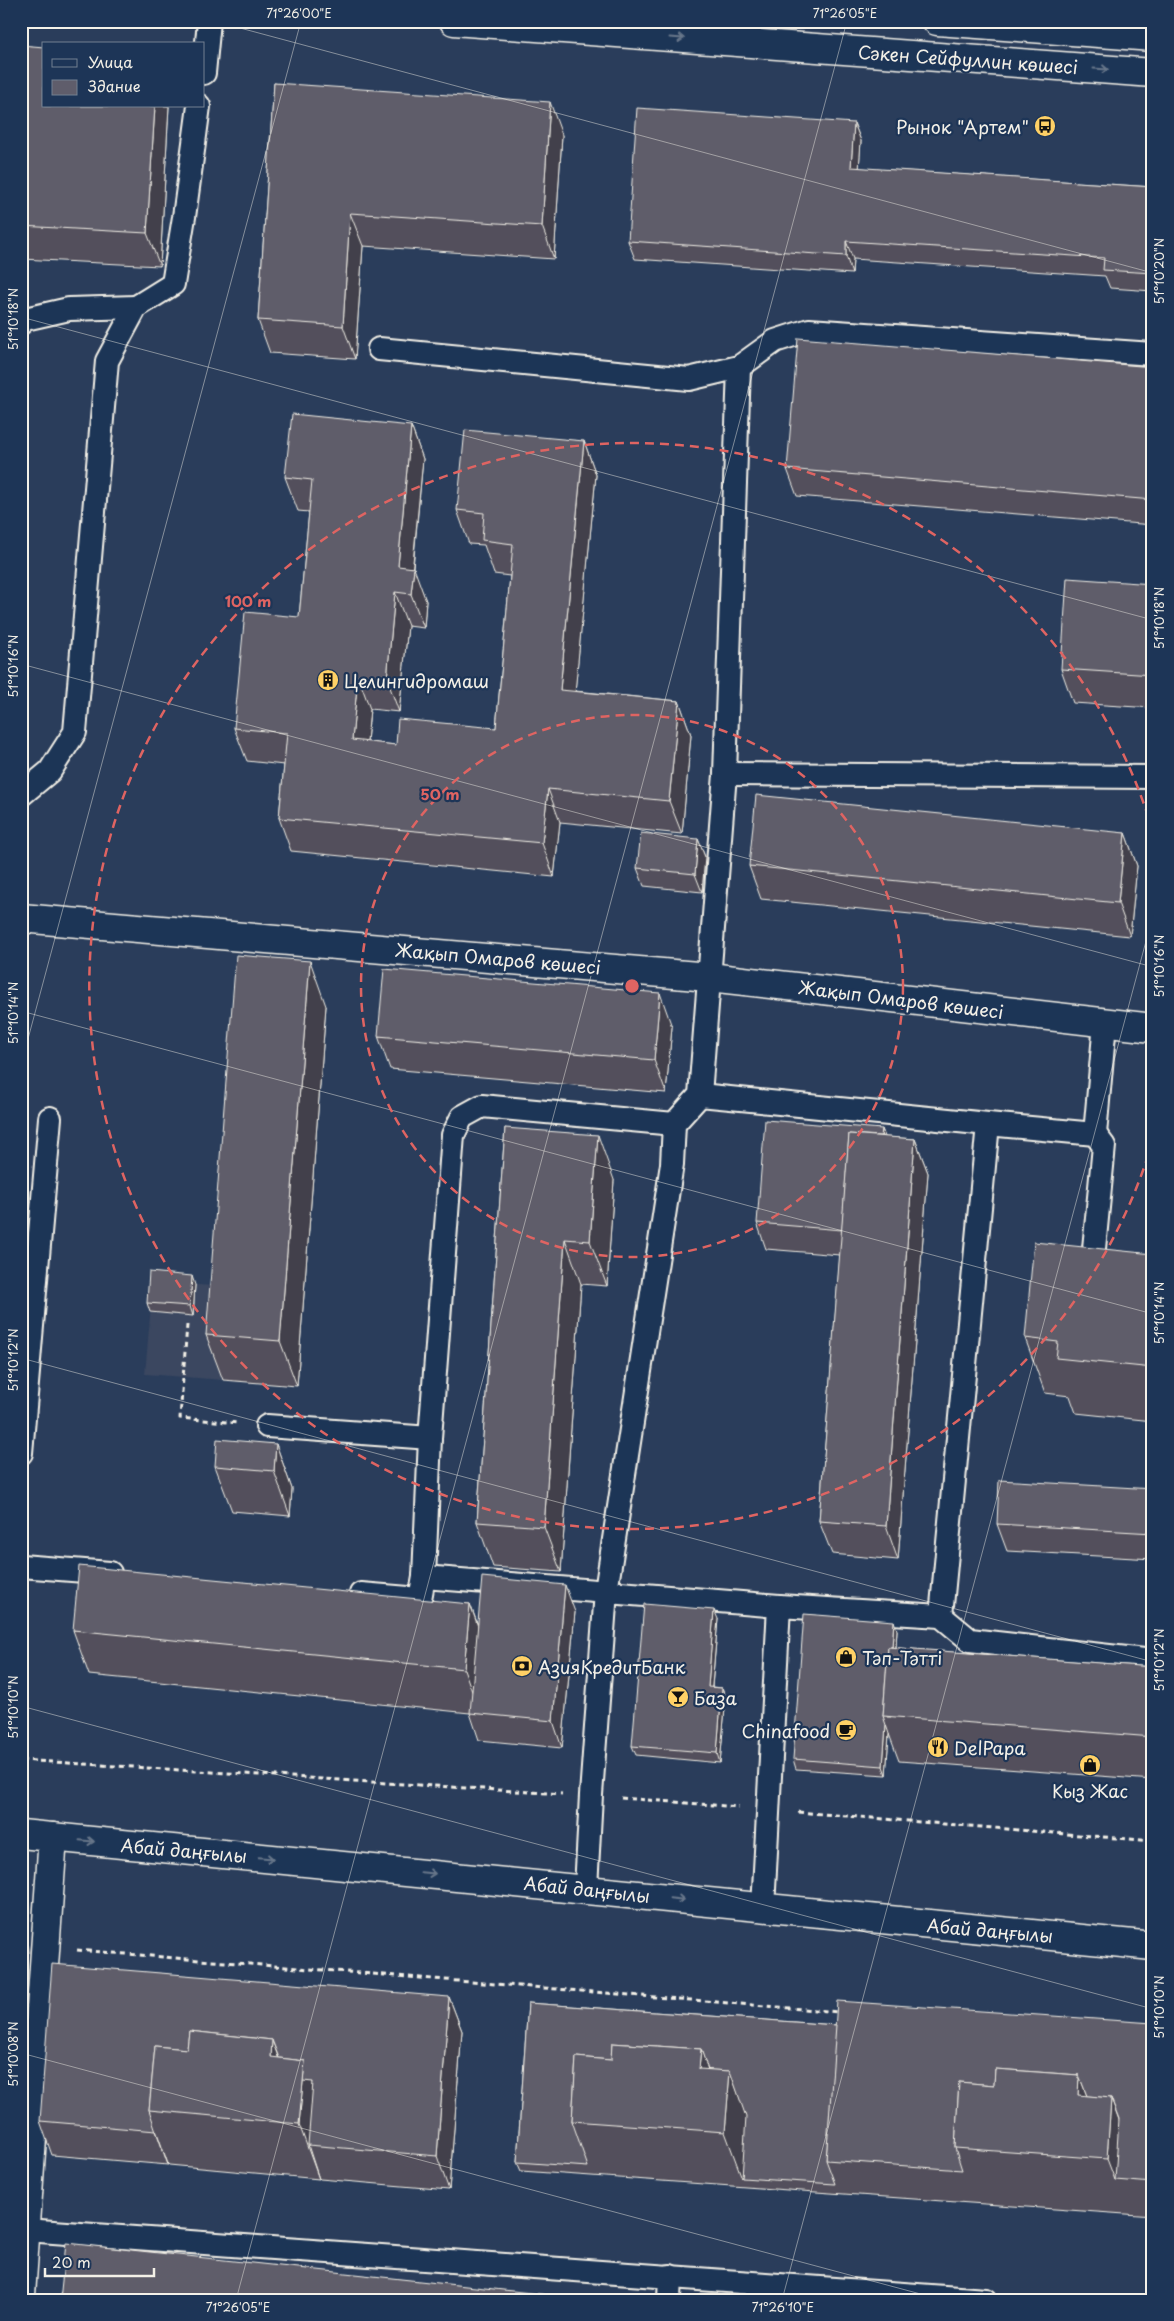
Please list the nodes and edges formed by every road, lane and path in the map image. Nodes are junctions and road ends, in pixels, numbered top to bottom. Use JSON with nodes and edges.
{"nodes":[{"id":1,"x":209,"y":21,"type":"edge"},
{"id":2,"x":454,"y":21,"type":"edge"},
{"id":3,"x":937,"y":21,"type":"edge"},
{"id":4,"x":1153,"y":37,"type":"edge"},
{"id":5,"x":205,"y":62,"type":"edge"},
{"id":6,"x":1153,"y":73,"type":"edge"},
{"id":7,"x":199,"y":108,"type":"edge"},
{"id":8,"x":136,"y":307,"type":"junction"},
{"id":9,"x":21,"y":323,"type":"edge"},
{"id":10,"x":379,"y":349,"type":"dead end"},
{"id":11,"x":1153,"y":354,"type":"edge"},
{"id":12,"x":738,"y":367,"type":"junction"},
{"id":13,"x":725,"y":774,"type":"junction"},
{"id":14,"x":1153,"y":777,"type":"edge"},
{"id":15,"x":21,"y":795,"type":"edge"},
{"id":16,"x":21,"y":918,"type":"edge"},
{"id":17,"x":709,"y":976,"type":"junction"},
{"id":18,"x":1105,"y":1022,"type":"junction"},
{"id":19,"x":1153,"y":1028,"type":"edge"},
{"id":20,"x":700,"y":1096,"type":"junction"},
{"id":21,"x":50,"y":1118,"type":"dead end"},
{"id":22,"x":674,"y":1124,"type":"junction"},
{"id":23,"x":988,"y":1124,"type":"junction"},
{"id":24,"x":1095,"y":1134,"type":"junction"},
{"id":25,"x":1092,"y":1269,"type":"edge"},
{"id":26,"x":187,"y":1325,"type":"dead end"},
{"id":27,"x":267,"y":1426,"type":"joint"},
{"id":28,"x":430,"y":1438,"type":"junction"},
{"id":29,"x":21,"y":1453,"type":"edge"},
{"id":30,"x":21,"y":1566,"type":"edge"},
{"id":31,"x":128,"y":1575,"type":"edge"},
{"id":32,"x":424,"y":1577,"type":"junction"},
{"id":33,"x":606,"y":1591,"type":"junction"},
{"id":34,"x":342,"y":1593,"type":"edge"},
{"id":35,"x":779,"y":1606,"type":"junction"},
{"id":36,"x":941,"y":1616,"type":"junction"},
{"id":37,"x":1153,"y":1661,"type":"edge"},
{"id":38,"x":21,"y":1834,"type":"edge"},
{"id":39,"x":53,"y":1837,"type":"junction"},
{"id":40,"x":586,"y":1888,"type":"junction"},
{"id":41,"x":763,"y":1908,"type":"junction"},
{"id":42,"x":1153,"y":1946,"type":"edge"},
{"id":43,"x":44,"y":1948,"type":"junction"},
{"id":44,"x":846,"y":2012,"type":"edge"},
{"id":45,"x":26,"y":2230,"type":"junction"},
{"id":46,"x":670,"y":2276,"type":"junction"},
{"id":47,"x":21,"y":2294,"type":"edge"},
{"id":48,"x":669,"y":2300,"type":"edge"},
{"id":49,"x":986,"y":2300,"type":"edge"}],
"edges":[{"from":1,"to":5,"type":"lane"},
{"from":2,"to":6,"type":"street","name":"Сәкен Сейфуллин көшесі","one_way":true},
{"from":3,"to":4,"type":"street","name":"Сәкен Сейфуллин көшесі"},
{"from":7,"to":8,"type":"lane"},
{"from":8,"to":9,"type":"lane"},
{"from":8,"to":15,"type":"lane"},
{"from":10,"to":12,"type":"lane"},
{"from":11,"to":12,"type":"lane"},
{"from":12,"to":13,"type":"lane"},
{"from":13,"to":14,"type":"lane"},
{"from":13,"to":17,"type":"lane"},
{"from":16,"to":17,"type":"street","name":"Жақып Омаров көшесі"},
{"from":17,"to":18,"type":"street","name":"Жақып Омаров көшесі"},
{"from":17,"to":20,"type":"lane"},
{"from":18,"to":19,"type":"street","name":"Жақып Омаров көшесі"},
{"from":18,"to":24,"type":"lane"},
{"from":20,"to":22,"type":"lane"},
{"from":20,"to":23,"type":"lane"},
{"from":21,"to":29,"type":"lane"},
{"from":22,"to":28,"type":"lane"},
{"from":22,"to":33,"type":"lane"},
{"from":23,"to":24,"type":"lane"},
{"from":23,"to":36,"type":"lane"},
{"from":24,"to":25,"type":"lane"},
{"from":26,"to":27,"type":"path"},
{"from":27,"to":28,"type":"lane"},
{"from":28,"to":32,"type":"lane"},
{"from":30,"to":31,"type":"lane"},
{"from":32,"to":33,"type":"lane"},
{"from":32,"to":34,"type":"lane"},
{"from":33,"to":35,"type":"lane"},
{"from":33,"to":40,"type":"lane"},
{"from":35,"to":36,"type":"lane"},
{"from":35,"to":41,"type":"lane"},
{"from":36,"to":37,"type":"lane"},
{"from":38,"to":39,"type":"street","name":"Абай даңғылы"},
{"from":39,"to":40,"type":"street","name":"Абай даңғылы","one_way":true},
{"from":39,"to":43,"type":"street"},
{"from":40,"to":41,"type":"street","name":"Абай даңғылы","one_way":true},
{"from":41,"to":42,"type":"street","name":"Абай даңғылы"},
{"from":43,"to":44,"type":"path"},
{"from":43,"to":45,"type":"street"},
{"from":45,"to":46,"type":"lane"},
{"from":45,"to":47,"type":"street"},
{"from":46,"to":48,"type":"lane"},
{"from":46,"to":49,"type":"lane"}]}
